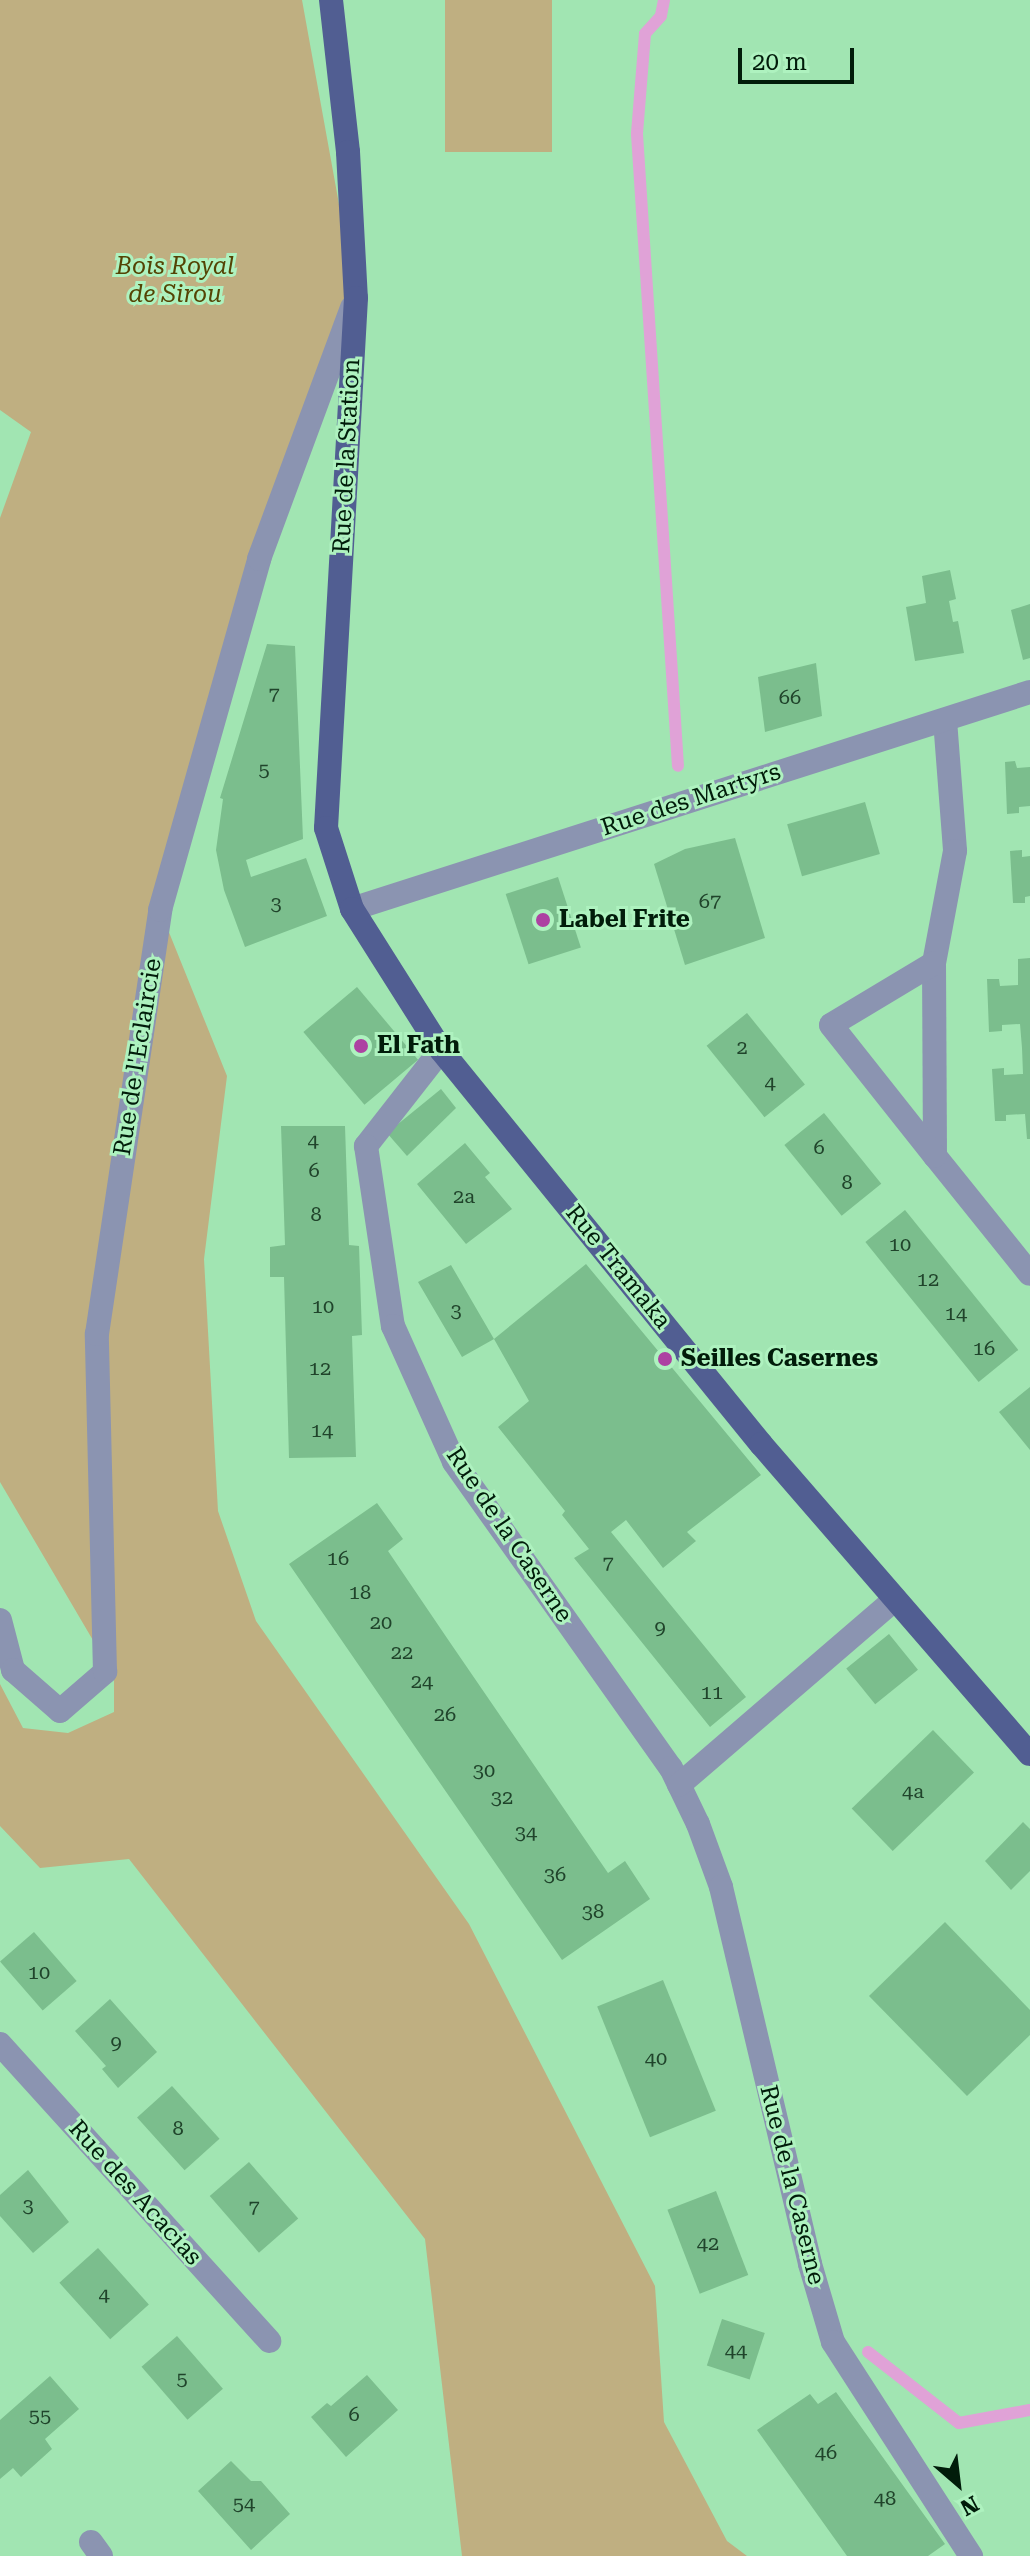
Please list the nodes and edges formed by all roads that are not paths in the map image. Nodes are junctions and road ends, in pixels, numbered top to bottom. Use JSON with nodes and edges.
{"nodes":[{"id":1,"x":331,"y":0,"type":"edge"},
{"id":2,"x":356,"y":298,"type":"junction"},
{"id":3,"x":1030,"y":692,"type":"edge"},
{"id":4,"x":945,"y":720,"type":"junction"},
{"id":5,"x":352,"y":909,"type":"junction"},
{"id":6,"x":934,"y":963,"type":"junction"},
{"id":7,"x":441,"y":1050,"type":"junction"},
{"id":8,"x":935,"y":1156,"type":"junction"},
{"id":9,"x":1030,"y":1274,"type":"edge"},
{"id":10,"x":895,"y":1599,"type":"junction"},
{"id":11,"x":0,"y":1620,"type":"edge"},
{"id":12,"x":1030,"y":1754,"type":"edge"},
{"id":13,"x":679,"y":1785,"type":"junction"},
{"id":14,"x":0,"y":2044,"type":"edge"},
{"id":15,"x":269,"y":2341,"type":"dead end"},
{"id":16,"x":971,"y":2556,"type":"edge"}],
"edges":[{"from":1,"to":2,"type":"main road","name":"Rue de la Station"},
{"from":2,"to":5,"type":"main road","name":"Rue de la Station"},
{"from":2,"to":11,"type":"street","name":"Rue de l'Eclaircie"},
{"from":3,"to":4,"type":"street","name":"Rue des Martyrs"},
{"from":4,"to":5,"type":"street","name":"Rue des Martyrs"},
{"from":4,"to":6,"type":"street"},
{"from":5,"to":7,"type":"main road","name":"Rue Tramaka"},
{"from":6,"to":8,"type":"street"},
{"from":6,"to":8,"type":"street"},
{"from":7,"to":10,"type":"main road","name":"Rue Tramaka"},
{"from":7,"to":13,"type":"street","name":"Rue de la Caserne"},
{"from":8,"to":9,"type":"street"},
{"from":10,"to":12,"type":"main road","name":"Rue Tramaka"},
{"from":10,"to":13,"type":"street"},
{"from":13,"to":16,"type":"street","name":"Rue de la Caserne"},
{"from":14,"to":15,"type":"street","name":"Rue des Acacias"}]}
